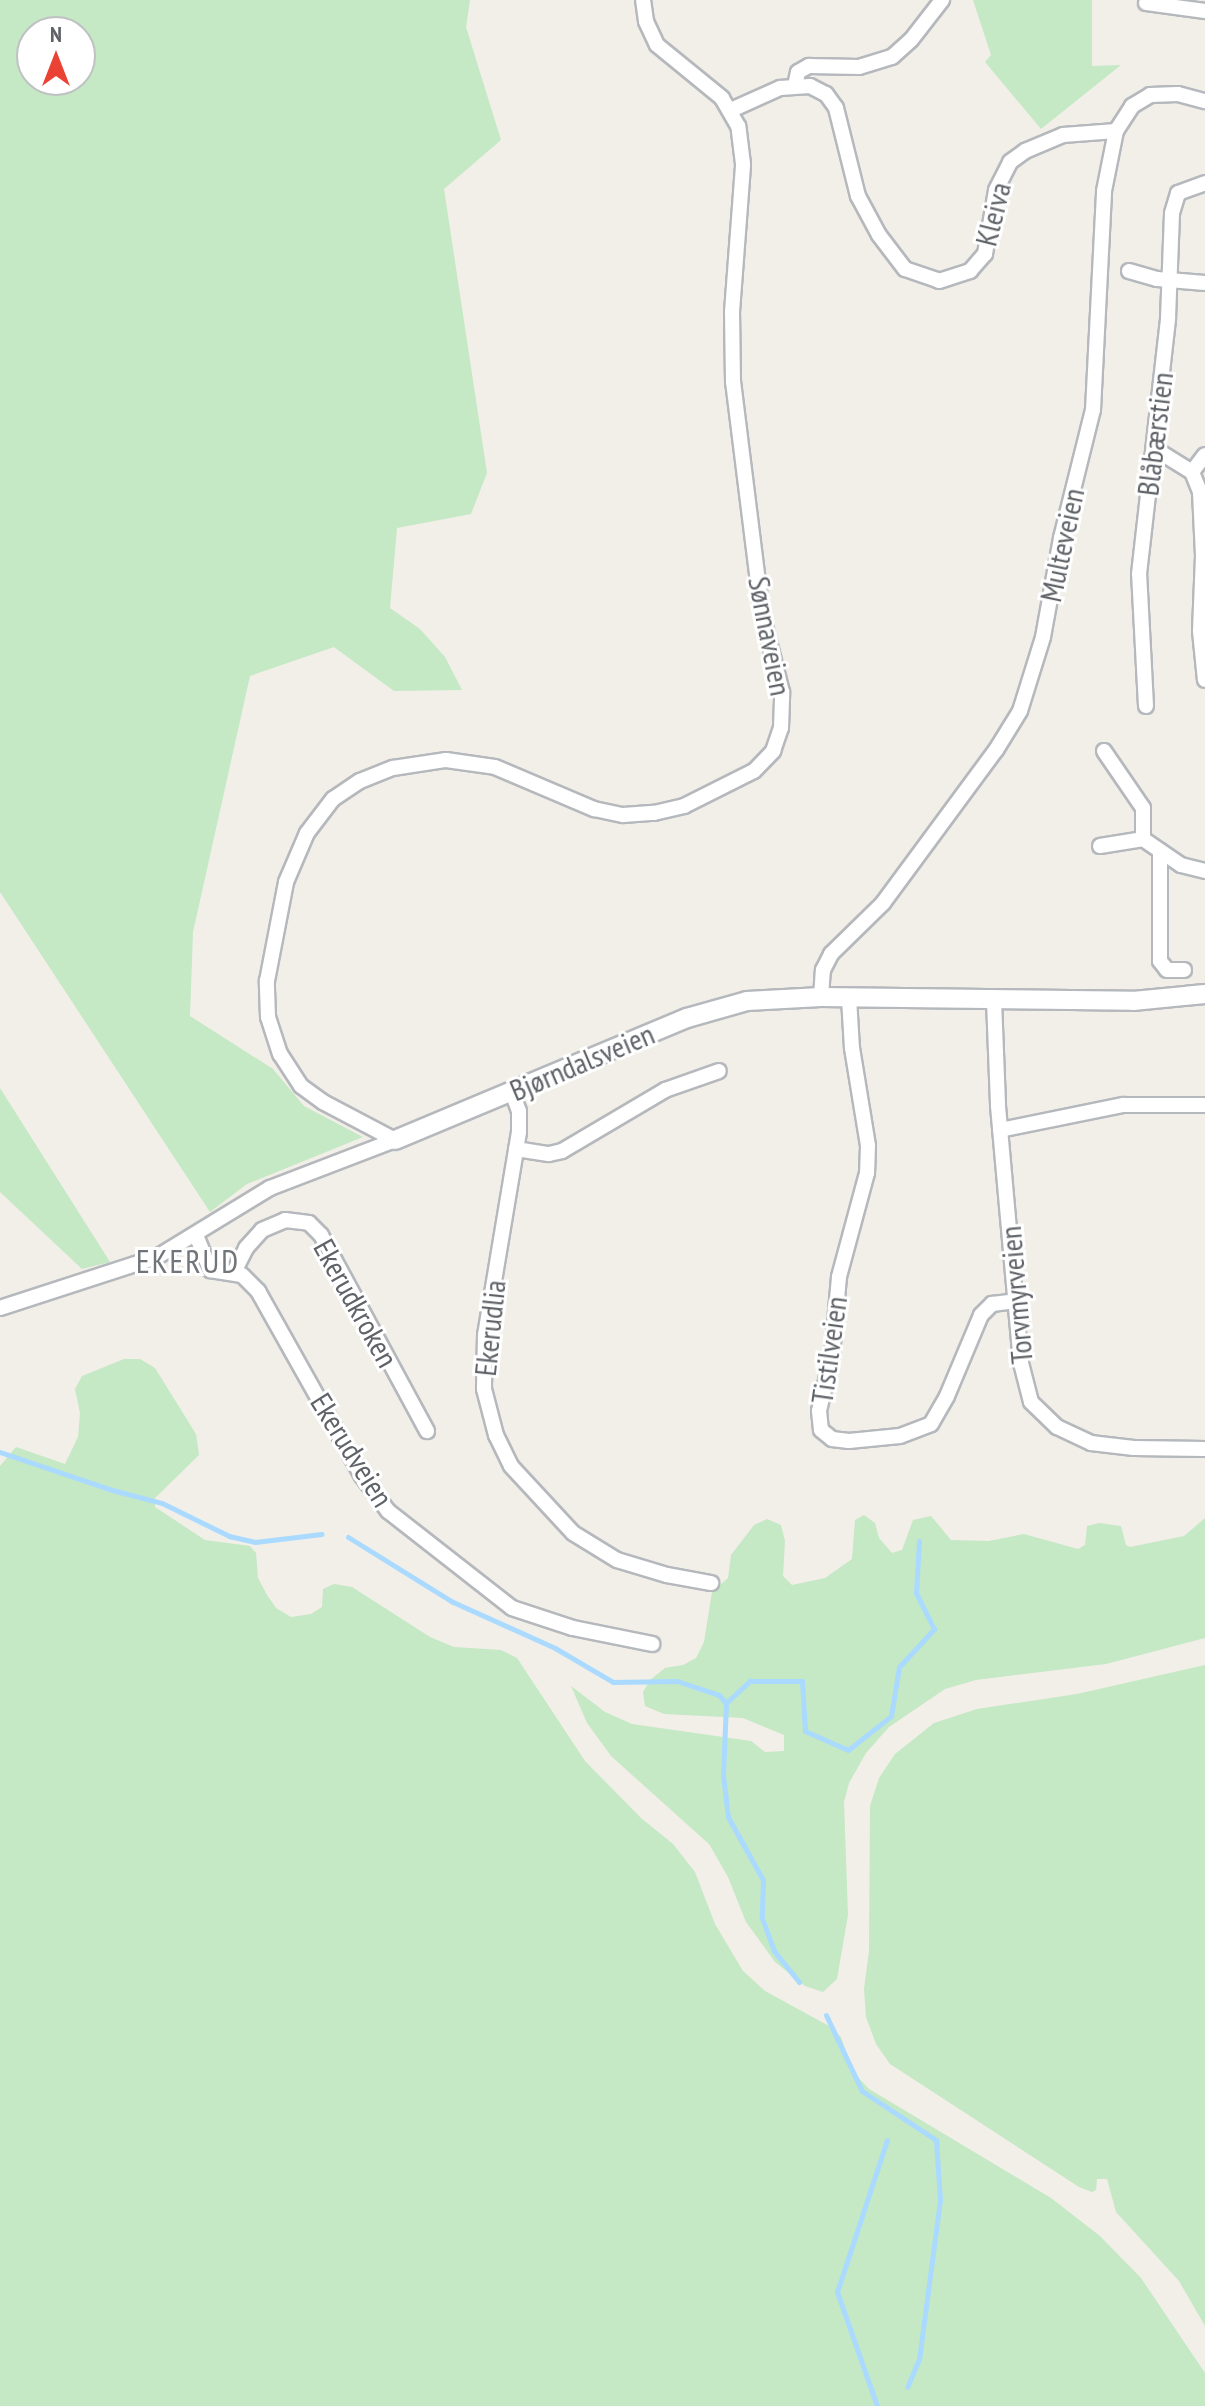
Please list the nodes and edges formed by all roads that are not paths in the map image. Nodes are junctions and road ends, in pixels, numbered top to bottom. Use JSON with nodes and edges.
{"nodes":[{"id":1,"x":643,"y":0,"type":"edge"},
{"id":2,"x":942,"y":0,"type":"edge"},
{"id":3,"x":1146,"y":3,"type":"dead end"},
{"id":4,"x":1205,"y":11,"type":"edge"},
{"id":5,"x":795,"y":86,"type":"junction"},
{"id":6,"x":1205,"y":101,"type":"edge"},
{"id":7,"x":731,"y":110,"type":"junction"},
{"id":8,"x":1116,"y":131,"type":"junction"},
{"id":9,"x":1205,"y":183,"type":"edge"},
{"id":10,"x":1129,"y":271,"type":"dead end"},
{"id":11,"x":1168,"y":280,"type":"junction"},
{"id":12,"x":1205,"y":283,"type":"edge"},
{"id":13,"x":1155,"y":449,"type":"junction"},
{"id":14,"x":1205,"y":455,"type":"edge"},
{"id":15,"x":1192,"y":472,"type":"junction"},
{"id":16,"x":1205,"y":680,"type":"edge"},
{"id":17,"x":1146,"y":706,"type":"dead end"},
{"id":18,"x":1104,"y":751,"type":"dead end"},
{"id":19,"x":1143,"y":839,"type":"junction"},
{"id":20,"x":1100,"y":846,"type":"dead end"},
{"id":21,"x":1160,"y":851,"type":"junction"},
{"id":22,"x":1205,"y":871,"type":"edge"},
{"id":23,"x":1184,"y":970,"type":"dead end"},
{"id":24,"x":1205,"y":994,"type":"edge"},
{"id":25,"x":821,"y":997,"type":"junction"},
{"id":26,"x":849,"y":998,"type":"junction"},
{"id":27,"x":994,"y":1000,"type":"junction"},
{"id":28,"x":719,"y":1071,"type":"dead end"},
{"id":29,"x":512,"y":1092,"type":"junction"},
{"id":30,"x":1205,"y":1105,"type":"edge"},
{"id":31,"x":1000,"y":1130,"type":"junction"},
{"id":32,"x":395,"y":1140,"type":"junction"},
{"id":33,"x":516,"y":1149,"type":"junction"},
{"id":34,"x":196,"y":1235,"type":"junction"},
{"id":35,"x":234,"y":1272,"type":"junction"},
{"id":36,"x":1016,"y":1301,"type":"junction"},
{"id":37,"x":0,"y":1308,"type":"edge"},
{"id":38,"x":427,"y":1431,"type":"dead end"},
{"id":39,"x":1205,"y":1449,"type":"edge"},
{"id":40,"x":711,"y":1583,"type":"dead end"},
{"id":41,"x":652,"y":1644,"type":"dead end"}],
"edges":[{"from":1,"to":7,"type":"street"},
{"from":2,"to":5,"type":"street"},
{"from":3,"to":4,"type":"street"},
{"from":5,"to":7,"type":"street"},
{"from":5,"to":8,"type":"street","name":"Kleiva"},
{"from":6,"to":8,"type":"street","name":"Multeveien"},
{"from":7,"to":32,"type":"street","name":"Sønnaveien"},
{"from":8,"to":25,"type":"street","name":"Multeveien"},
{"from":9,"to":11,"type":"street","name":"Blåbærstien"},
{"from":10,"to":11,"type":"street"},
{"from":11,"to":12,"type":"street"},
{"from":11,"to":13,"type":"street","name":"Blåbærstien"},
{"from":13,"to":15,"type":"street"},
{"from":13,"to":17,"type":"street","name":"Blåbærstien"},
{"from":14,"to":15,"type":"street"},
{"from":15,"to":16,"type":"street"},
{"from":18,"to":19,"type":"street"},
{"from":19,"to":20,"type":"street"},
{"from":19,"to":21,"type":"street"},
{"from":21,"to":22,"type":"street"},
{"from":21,"to":23,"type":"street"},
{"from":24,"to":27,"type":"street","name":"Bjørndalsveien"},
{"from":25,"to":26,"type":"street","name":"Bjørndalsveien"},
{"from":25,"to":29,"type":"street","name":"Bjørndalsveien"},
{"from":26,"to":27,"type":"street","name":"Bjørndalsveien"},
{"from":26,"to":36,"type":"street","name":"Tistilveien"},
{"from":27,"to":31,"type":"street","name":"Torvmyrveien"},
{"from":28,"to":33,"type":"street"},
{"from":29,"to":32,"type":"street","name":"Bjørndalsveien"},
{"from":29,"to":33,"type":"street","name":"Ekerudlia"},
{"from":30,"to":31,"type":"street"},
{"from":31,"to":36,"type":"street","name":"Torvmyrveien"},
{"from":32,"to":34,"type":"street","name":"Bjørndalsveien"},
{"from":33,"to":40,"type":"street","name":"Ekerudlia"},
{"from":34,"to":35,"type":"street","name":"Ekerudveien"},
{"from":34,"to":37,"type":"street","name":"Bjørndalsveien"},
{"from":35,"to":38,"type":"street","name":"Ekerudkroken"},
{"from":35,"to":41,"type":"street","name":"Ekerudveien"},
{"from":36,"to":39,"type":"street","name":"Torvmyrveien"}]}
